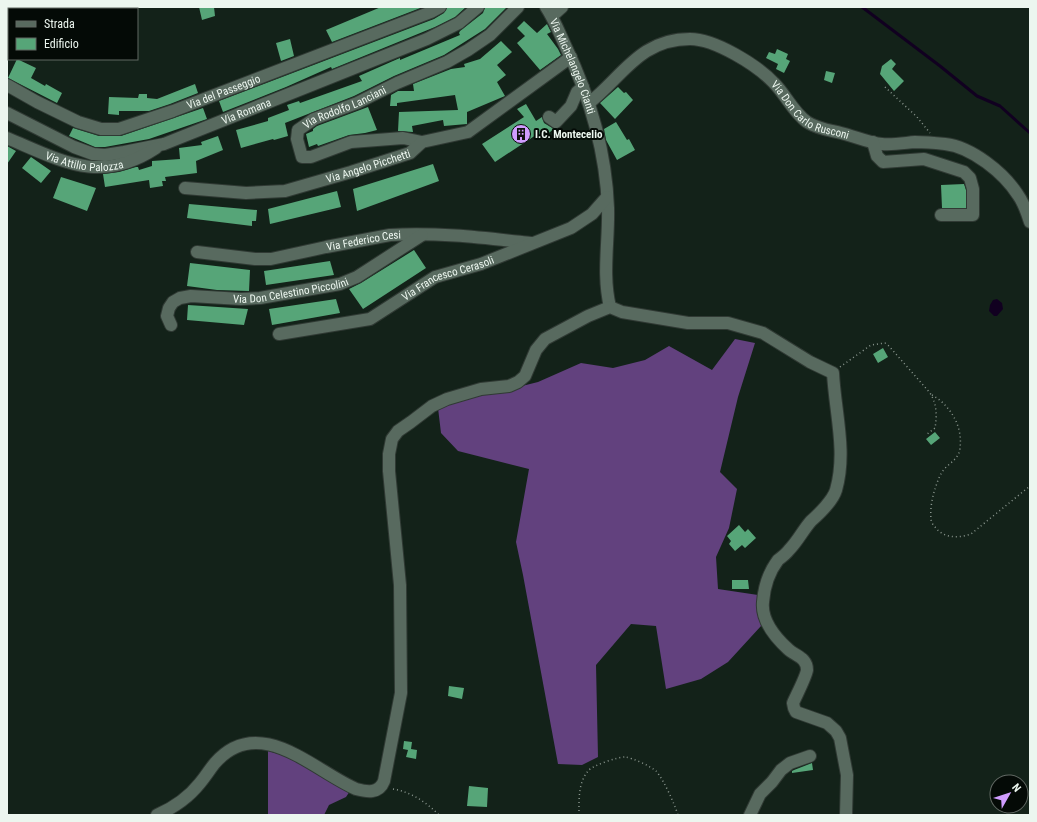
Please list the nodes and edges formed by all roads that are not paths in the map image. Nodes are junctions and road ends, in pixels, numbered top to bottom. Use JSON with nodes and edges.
{"nodes":[{"id":1,"x":440,"y":7,"type":"edge"},
{"id":2,"x":478,"y":7,"type":"edge"},
{"id":3,"x":518,"y":7,"type":"edge"},
{"id":4,"x":562,"y":7,"type":"edge"},
{"id":5,"x":549,"y":12,"type":"edge"},
{"id":6,"x":571,"y":57,"type":"junction"},
{"id":7,"x":7,"y":86,"type":"edge"},
{"id":8,"x":583,"y":87,"type":"junction"},
{"id":9,"x":589,"y":103,"type":"junction"},
{"id":10,"x":7,"y":113,"type":"edge"},
{"id":11,"x":549,"y":117,"type":"dead end"},
{"id":12,"x":7,"y":138,"type":"edge"},
{"id":13,"x":422,"y":142,"type":"junction"},
{"id":14,"x":873,"y":142,"type":"junction"},
{"id":15,"x":161,"y":144,"type":"junction"},
{"id":16,"x":185,"y":188,"type":"dead end"},
{"id":17,"x":607,"y":198,"type":"junction"},
{"id":18,"x":941,"y":216,"type":"dead end"},
{"id":19,"x":1030,"y":222,"type":"edge"},
{"id":20,"x":422,"y":235,"type":"junction"},
{"id":21,"x":532,"y":243,"type":"junction"},
{"id":22,"x":197,"y":252,"type":"dead end"},
{"id":23,"x":610,"y":307,"type":"junction"},
{"id":24,"x":171,"y":325,"type":"dead end"},
{"id":25,"x":279,"y":334,"type":"dead end"},
{"id":26,"x":810,"y":756,"type":"dead end"},
{"id":27,"x":157,"y":815,"type":"edge"},
{"id":28,"x":750,"y":815,"type":"edge"},
{"id":29,"x":846,"y":815,"type":"edge"}],
"edges":[{"from":1,"to":7,"type":"street","name":"Via del Passeggio"},
{"from":2,"to":15,"type":"street","name":"Via Romana"},
{"from":3,"to":13,"type":"street","name":"Via Rodolfo Lanciani"},
{"from":4,"to":5,"type":"street"},
{"from":5,"to":6,"type":"street","name":"Via Michelangelo Cianti"},
{"from":6,"to":8,"type":"street","name":"Via Michelangelo Cianti"},
{"from":6,"to":13,"type":"street","name":"Via Angelo Picchetti"},
{"from":8,"to":9,"type":"street","name":"Via Michelangelo Cianti"},
{"from":8,"to":11,"type":"street"},
{"from":9,"to":14,"type":"street","name":"Via Don Carlo Rusconi"},
{"from":9,"to":17,"type":"street","name":"Via Michelangelo Cianti"},
{"from":10,"to":15,"type":"street","name":"Via Romana"},
{"from":12,"to":15,"type":"street","name":"Via Attilio Palozza"},
{"from":13,"to":16,"type":"street","name":"Via Angelo Picchetti"},
{"from":14,"to":18,"type":"street"},
{"from":14,"to":19,"type":"street","name":"Via Don Carlo Rusconi"},
{"from":17,"to":21,"type":"street","name":"Via Francesco Cerasoli"},
{"from":17,"to":23,"type":"street","name":"Via Michelangelo Cianti"},
{"from":20,"to":21,"type":"street","name":"Via Federico Cesi"},
{"from":20,"to":22,"type":"street","name":"Via Federico Cesi"},
{"from":20,"to":24,"type":"street","name":"Via Don Celestino Piccolini"},
{"from":21,"to":25,"type":"street","name":"Via Francesco Cerasoli"},
{"from":23,"to":27,"type":"street"},
{"from":23,"to":29,"type":"street"},
{"from":26,"to":28,"type":"street"}]}
